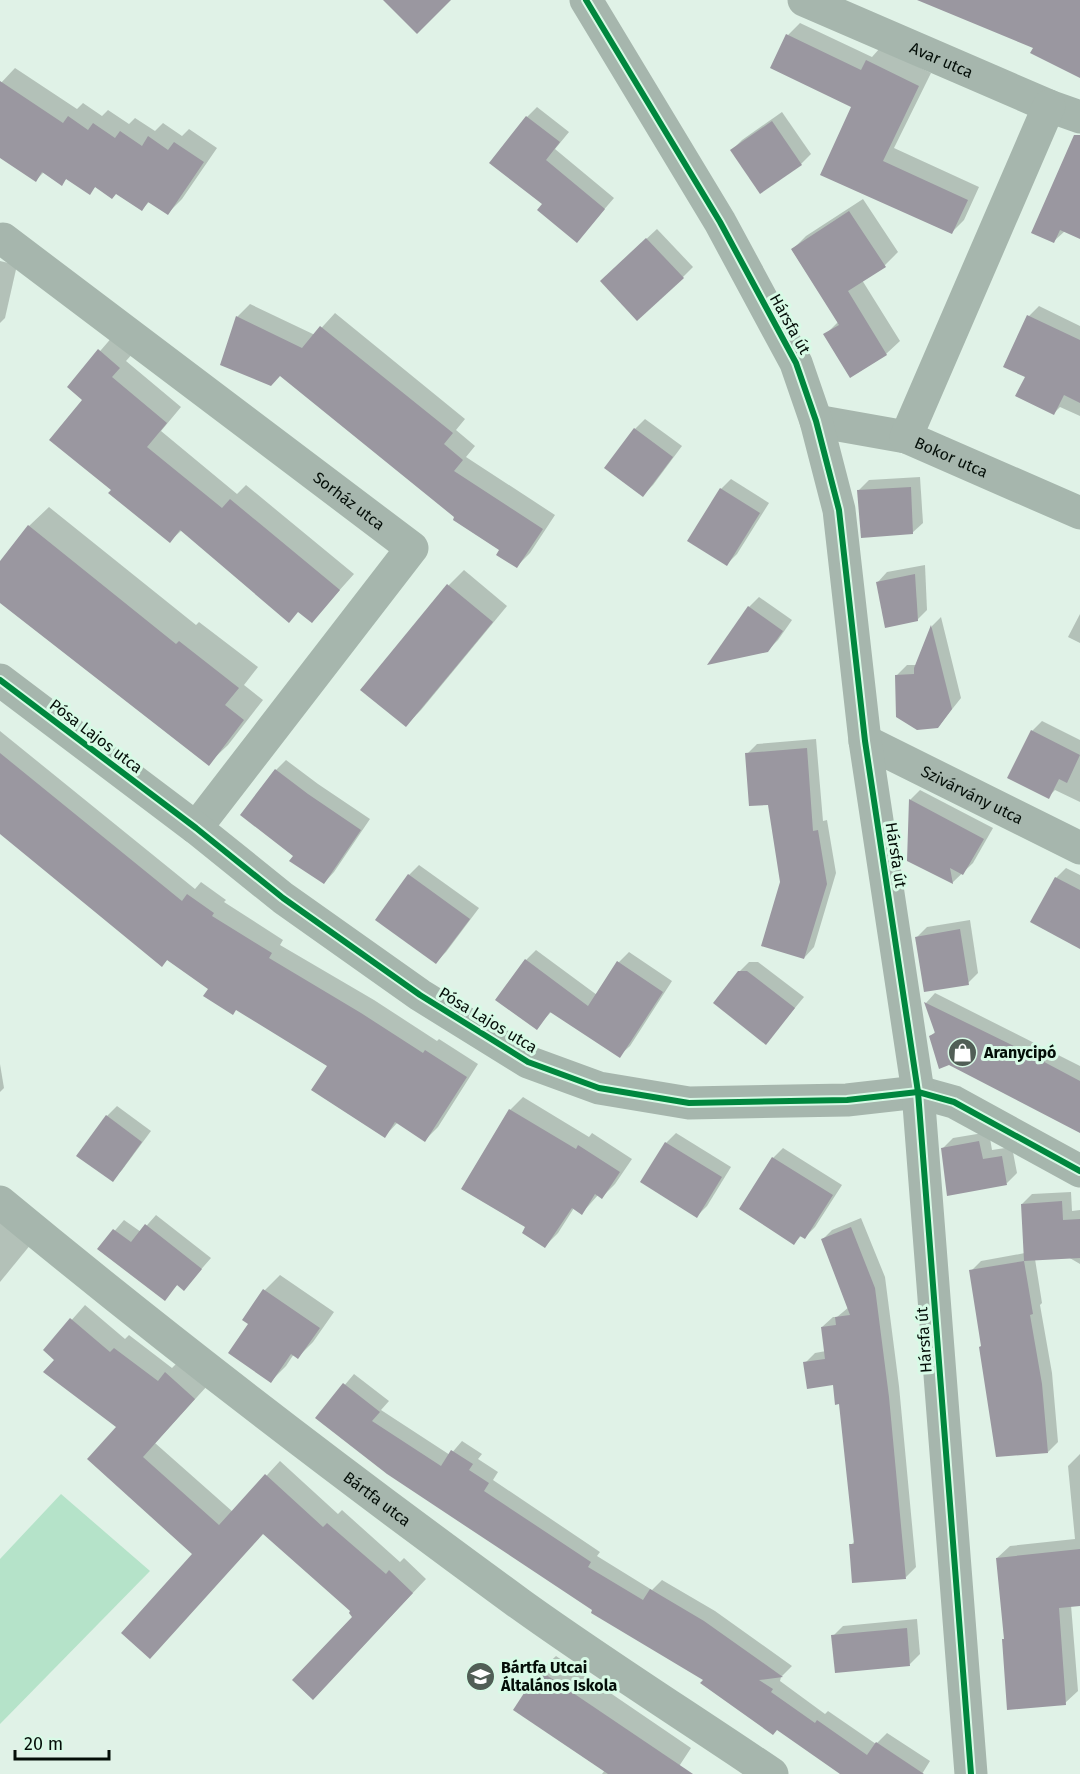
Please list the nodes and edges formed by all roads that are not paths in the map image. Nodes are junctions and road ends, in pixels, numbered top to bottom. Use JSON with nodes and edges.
{"nodes":[{"id":1,"x":586,"y":0,"type":"edge"},
{"id":2,"x":804,"y":0,"type":"edge"},
{"id":3,"x":1049,"y":106,"type":"junction"},
{"id":4,"x":1080,"y":117,"type":"edge"},
{"id":5,"x":3,"y":239,"type":"dead end"},
{"id":6,"x":816,"y":421,"type":"junction"},
{"id":7,"x":906,"y":437,"type":"junction"},
{"id":8,"x":1080,"y":513,"type":"edge"},
{"id":9,"x":0,"y":680,"type":"edge"},
{"id":10,"x":866,"y":741,"type":"junction"},
{"id":11,"x":196,"y":828,"type":"junction"},
{"id":12,"x":1080,"y":848,"type":"edge"},
{"id":13,"x":918,"y":1092,"type":"junction"},
{"id":14,"x":1080,"y":1171,"type":"edge"},
{"id":15,"x":0,"y":1202,"type":"edge"},
{"id":16,"x":772,"y":1774,"type":"edge"},
{"id":17,"x":971,"y":1774,"type":"edge"}],
"edges":[{"from":1,"to":6,"type":"street","name":"Hársfa út"},
{"from":2,"to":3,"type":"street","name":"Avar utca"},
{"from":3,"to":4,"type":"street","name":"Avar utca"},
{"from":3,"to":7,"type":"street"},
{"from":5,"to":11,"type":"street","name":"Sorház utca"},
{"from":6,"to":7,"type":"street","name":"Bokor utca"},
{"from":6,"to":10,"type":"street","name":"Hársfa út"},
{"from":7,"to":8,"type":"street","name":"Bokor utca"},
{"from":9,"to":11,"type":"street","name":"Pósa Lajos utca"},
{"from":10,"to":12,"type":"street","name":"Szivárvány utca"},
{"from":10,"to":13,"type":"street","name":"Hársfa út"},
{"from":11,"to":13,"type":"street","name":"Pósa Lajos utca"},
{"from":13,"to":14,"type":"street","name":"Pósa Lajos utca"},
{"from":13,"to":17,"type":"street","name":"Hársfa út"},
{"from":15,"to":16,"type":"street","name":"Bártfa utca"}]}
